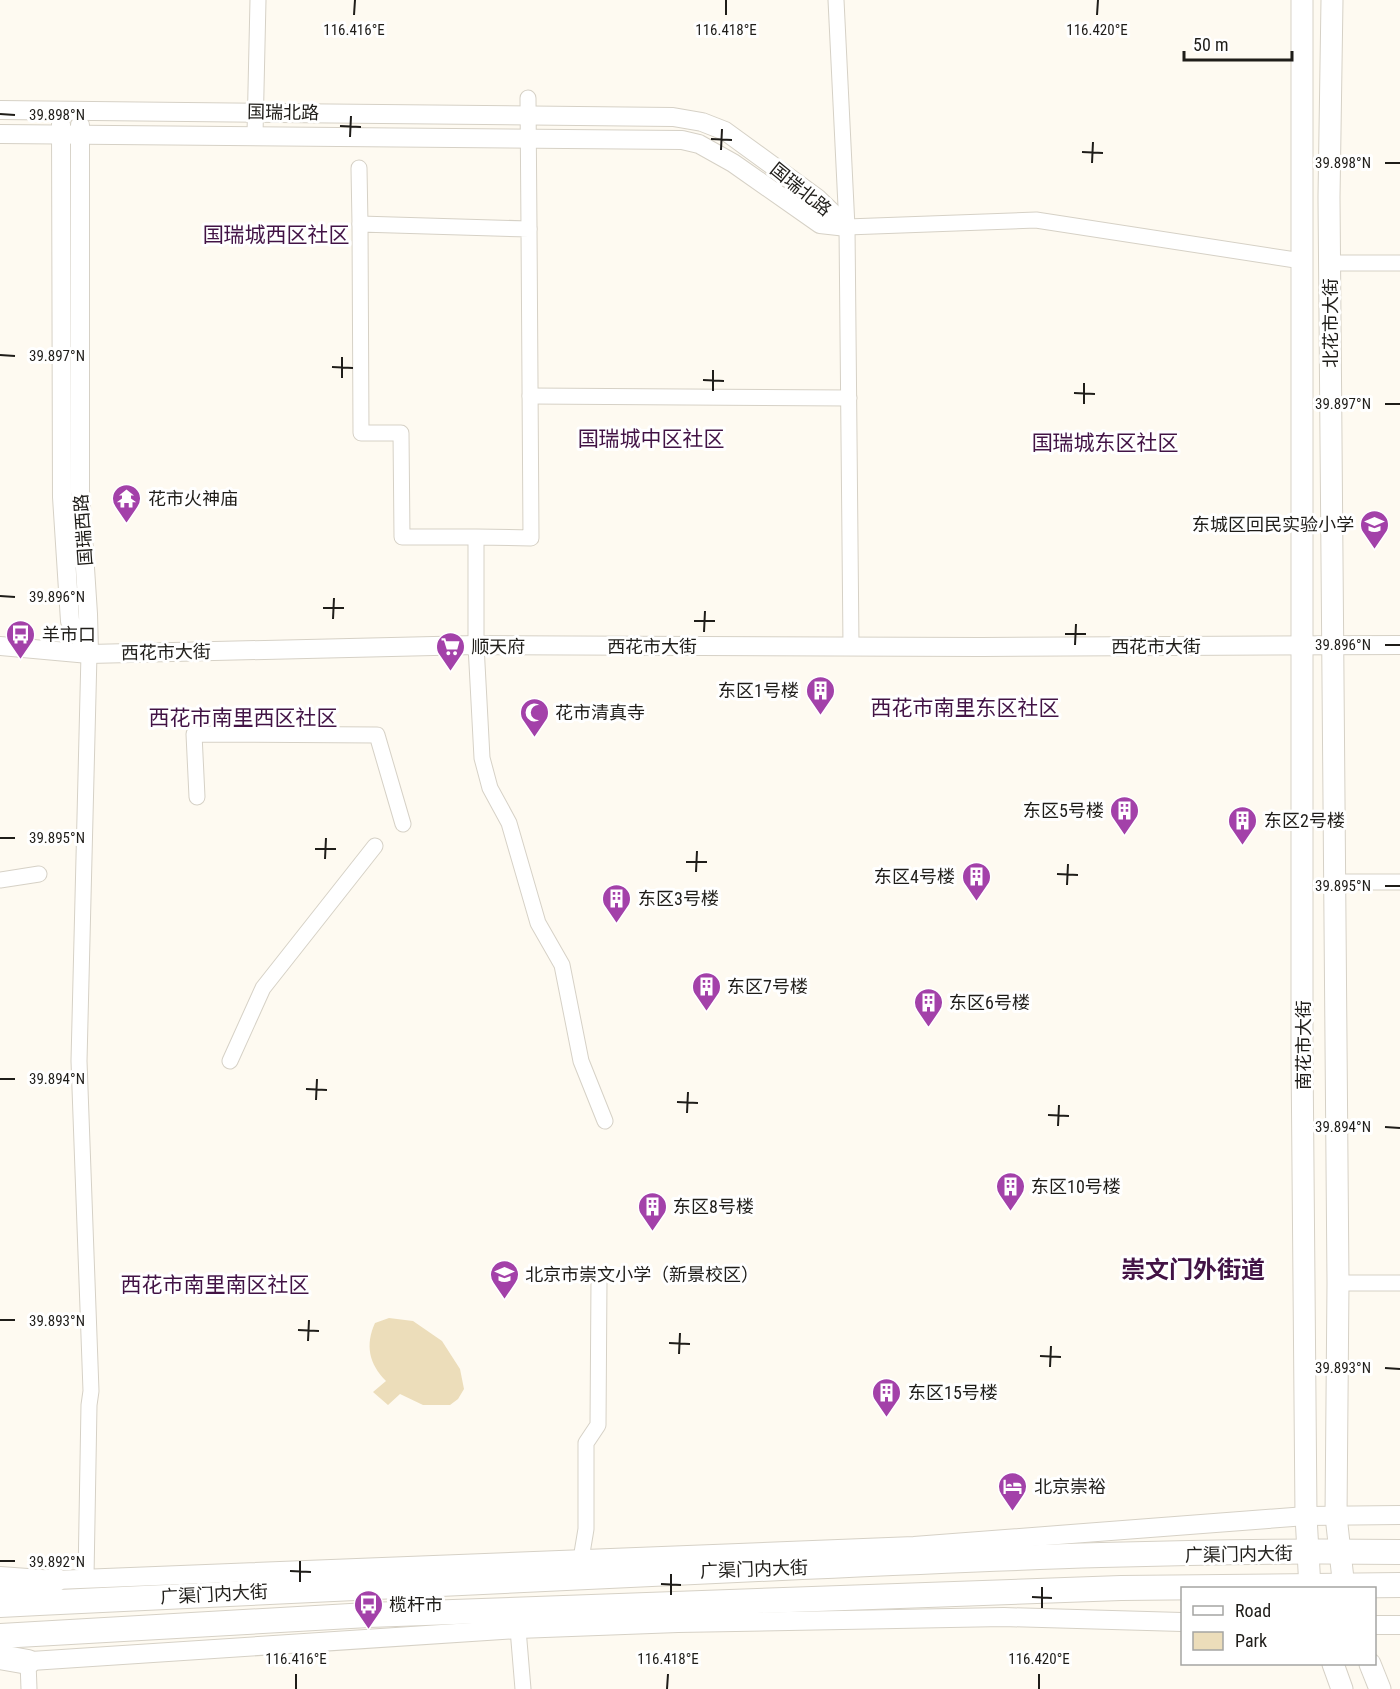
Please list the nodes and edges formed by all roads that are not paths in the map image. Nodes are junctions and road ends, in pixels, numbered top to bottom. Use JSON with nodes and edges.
{"nodes":[{"id":1,"x":258,"y":0,"type":"edge"},
{"id":2,"x":836,"y":0,"type":"edge"},
{"id":3,"x":1302,"y":0,"type":"edge"},
{"id":4,"x":1332,"y":0,"type":"edge"},
{"id":5,"x":528,"y":106,"type":"junction"},
{"id":6,"x":0,"y":110,"type":"edge"},
{"id":7,"x":61,"y":110,"type":"junction"},
{"id":8,"x":80,"y":110,"type":"junction"},
{"id":9,"x":255,"y":112,"type":"junction"},
{"id":10,"x":0,"y":134,"type":"edge"},
{"id":11,"x":60,"y":134,"type":"junction"},
{"id":12,"x":255,"y":134,"type":"dead end"},
{"id":13,"x":81,"y":135,"type":"junction"},
{"id":14,"x":528,"y":139,"type":"junction"},
{"id":15,"x":359,"y":168,"type":"dead end"},
{"id":16,"x":360,"y":224,"type":"junction"},
{"id":17,"x":847,"y":227,"type":"junction"},
{"id":18,"x":529,"y":229,"type":"junction"},
{"id":19,"x":1302,"y":261,"type":"junction"},
{"id":20,"x":1400,"y":262,"type":"edge"},
{"id":21,"x":1330,"y":263,"type":"junction"},
{"id":22,"x":530,"y":396,"type":"junction"},
{"id":23,"x":849,"y":398,"type":"junction"},
{"id":24,"x":476,"y":537,"type":"junction"},
{"id":25,"x":476,"y":645,"type":"junction"},
{"id":26,"x":1304,"y":645,"type":"junction"},
{"id":27,"x":1332,"y":645,"type":"junction"},
{"id":28,"x":1400,"y":645,"type":"edge"},
{"id":29,"x":0,"y":646,"type":"edge"},
{"id":30,"x":851,"y":646,"type":"junction"},
{"id":31,"x":89,"y":654,"type":"junction"},
{"id":32,"x":197,"y":797,"type":"dead end"},
{"id":33,"x":403,"y":824,"type":"dead end"},
{"id":34,"x":375,"y":846,"type":"dead end"},
{"id":35,"x":39,"y":874,"type":"dead end"},
{"id":36,"x":0,"y":880,"type":"edge"},
{"id":37,"x":1335,"y":882,"type":"junction"},
{"id":38,"x":1400,"y":882,"type":"edge"},
{"id":39,"x":230,"y":1061,"type":"dead end"},
{"id":40,"x":604,"y":1121,"type":"dead end"},
{"id":41,"x":599,"y":1280,"type":"dead end"},
{"id":42,"x":1338,"y":1283,"type":"junction"},
{"id":43,"x":1400,"y":1283,"type":"edge"},
{"id":44,"x":1400,"y":1515,"type":"edge"},
{"id":45,"x":1306,"y":1516,"type":"junction"},
{"id":46,"x":1336,"y":1516,"type":"junction"},
{"id":47,"x":1339,"y":1551,"type":"junction"},
{"id":48,"x":1306,"y":1552,"type":"junction"},
{"id":49,"x":1400,"y":1552,"type":"edge"},
{"id":50,"x":581,"y":1558,"type":"junction"},
{"id":51,"x":0,"y":1576,"type":"edge"},
{"id":52,"x":86,"y":1577,"type":"junction"},
{"id":53,"x":55,"y":1580,"type":"junction"},
{"id":54,"x":1400,"y":1585,"type":"edge"},
{"id":55,"x":1309,"y":1587,"type":"edge"},
{"id":56,"x":1343,"y":1587,"type":"edge"},
{"id":57,"x":0,"y":1596,"type":"edge"},
{"id":58,"x":0,"y":1605,"type":"edge"},
{"id":59,"x":1181,"y":1622,"type":"edge"},
{"id":60,"x":1376,"y":1625,"type":"edge"},
{"id":61,"x":1400,"y":1625,"type":"edge"},
{"id":62,"x":518,"y":1629,"type":"junction"},
{"id":63,"x":0,"y":1636,"type":"edge"},
{"id":64,"x":0,"y":1657,"type":"edge"},
{"id":65,"x":0,"y":1662,"type":"edge"},
{"id":66,"x":28,"y":1662,"type":"junction"},
{"id":67,"x":1333,"y":1665,"type":"edge"},
{"id":68,"x":1370,"y":1665,"type":"edge"},
{"id":69,"x":29,"y":1689,"type":"edge"},
{"id":70,"x":523,"y":1689,"type":"edge"},
{"id":71,"x":1342,"y":1689,"type":"edge"},
{"id":72,"x":1380,"y":1689,"type":"edge"}],
"edges":[{"from":1,"to":9,"type":"street"},
{"from":2,"to":17,"type":"street"},
{"from":3,"to":19,"type":"main road","name":"北花市大街"},
{"from":4,"to":21,"type":"main road","name":"北花市大街"},
{"from":5,"to":9,"type":"street","name":"国瑞北路"},
{"from":5,"to":14,"type":"street"},
{"from":5,"to":17,"type":"street","name":"国瑞北路"},
{"from":6,"to":7,"type":"street","name":"国瑞北路"},
{"from":7,"to":8,"type":"street","name":"国瑞北路"},
{"from":7,"to":11,"type":"street","name":"国瑞西路"},
{"from":8,"to":9,"type":"street","name":"国瑞北路"},
{"from":8,"to":13,"type":"street","name":"国瑞西路"},
{"from":9,"to":12,"type":"street"},
{"from":10,"to":11,"type":"street","name":"国瑞北路"},
{"from":11,"to":13,"type":"street","name":"国瑞北路"},
{"from":11,"to":31,"type":"street","name":"国瑞西路"},
{"from":13,"to":14,"type":"street","name":"国瑞北路"},
{"from":13,"to":31,"type":"street","name":"国瑞西路"},
{"from":14,"to":17,"type":"street","name":"国瑞北路"},
{"from":14,"to":18,"type":"street"},
{"from":15,"to":16,"type":"street"},
{"from":16,"to":18,"type":"street"},
{"from":16,"to":24,"type":"street"},
{"from":17,"to":19,"type":"street"},
{"from":17,"to":23,"type":"street"},
{"from":18,"to":22,"type":"street"},
{"from":19,"to":26,"type":"main road","name":"北花市大街"},
{"from":20,"to":21,"type":"street"},
{"from":21,"to":27,"type":"main road","name":"北花市大街"},
{"from":22,"to":23,"type":"street"},
{"from":22,"to":24,"type":"street"},
{"from":23,"to":30,"type":"street"},
{"from":24,"to":25,"type":"street"},
{"from":25,"to":30,"type":"street","name":"西花市大街"},
{"from":25,"to":31,"type":"street","name":"西花市大街"},
{"from":25,"to":40,"type":"street"},
{"from":26,"to":27,"type":"street","name":"西花市大街"},
{"from":26,"to":30,"type":"street","name":"西花市大街"},
{"from":26,"to":45,"type":"main road","name":"南花市大街"},
{"from":27,"to":28,"type":"street","name":"西花市大街"},
{"from":27,"to":37,"type":"main road","name":"南花市大街"},
{"from":29,"to":31,"type":"street","name":"西花市大街"},
{"from":31,"to":52,"type":"street"},
{"from":32,"to":33,"type":"street"},
{"from":34,"to":39,"type":"street"},
{"from":35,"to":36,"type":"street"},
{"from":37,"to":38,"type":"street"},
{"from":37,"to":42,"type":"main road","name":"南花市大街"},
{"from":41,"to":50,"type":"street"},
{"from":42,"to":43,"type":"street"},
{"from":42,"to":46,"type":"main road","name":"南花市大街"},
{"from":44,"to":46,"type":"street","name":"广渠门内大街"},
{"from":45,"to":46,"type":"street","name":"广渠门内大街"},
{"from":45,"to":48,"type":"main road","name":"南花市大街"},
{"from":45,"to":50,"type":"street","name":"广渠门内大街"},
{"from":46,"to":47,"type":"main road","name":"南花市大街"},
{"from":47,"to":48,"type":"main road","name":"广渠门内大街"},
{"from":47,"to":49,"type":"main road","name":"广渠门内大街"},
{"from":47,"to":56,"type":"main road","name":"南花市大街"},
{"from":48,"to":55,"type":"main road","name":"南花市大街"},
{"from":48,"to":58,"type":"main road","name":"广渠门内大街"},
{"from":50,"to":52,"type":"street","name":"广渠门内大街"},
{"from":51,"to":53,"type":"street","name":"广渠门内大街"},
{"from":52,"to":53,"type":"street","name":"广渠门内大街"},
{"from":53,"to":57,"type":"main road"},
{"from":54,"to":56,"type":"main road","name":"广渠门内大街"},
{"from":55,"to":56,"type":"main road","name":"广渠门内大街"},
{"from":55,"to":63,"type":"main road","name":"广渠门内大街"},
{"from":59,"to":62,"type":"street"},
{"from":60,"to":61,"type":"street"},
{"from":62,"to":66,"type":"street"},
{"from":62,"to":70,"type":"street"},
{"from":64,"to":66,"type":"main road"},
{"from":65,"to":66,"type":"street"},
{"from":66,"to":69,"type":"street"},
{"from":67,"to":71,"type":"main road"},
{"from":68,"to":72,"type":"main road"}]}
